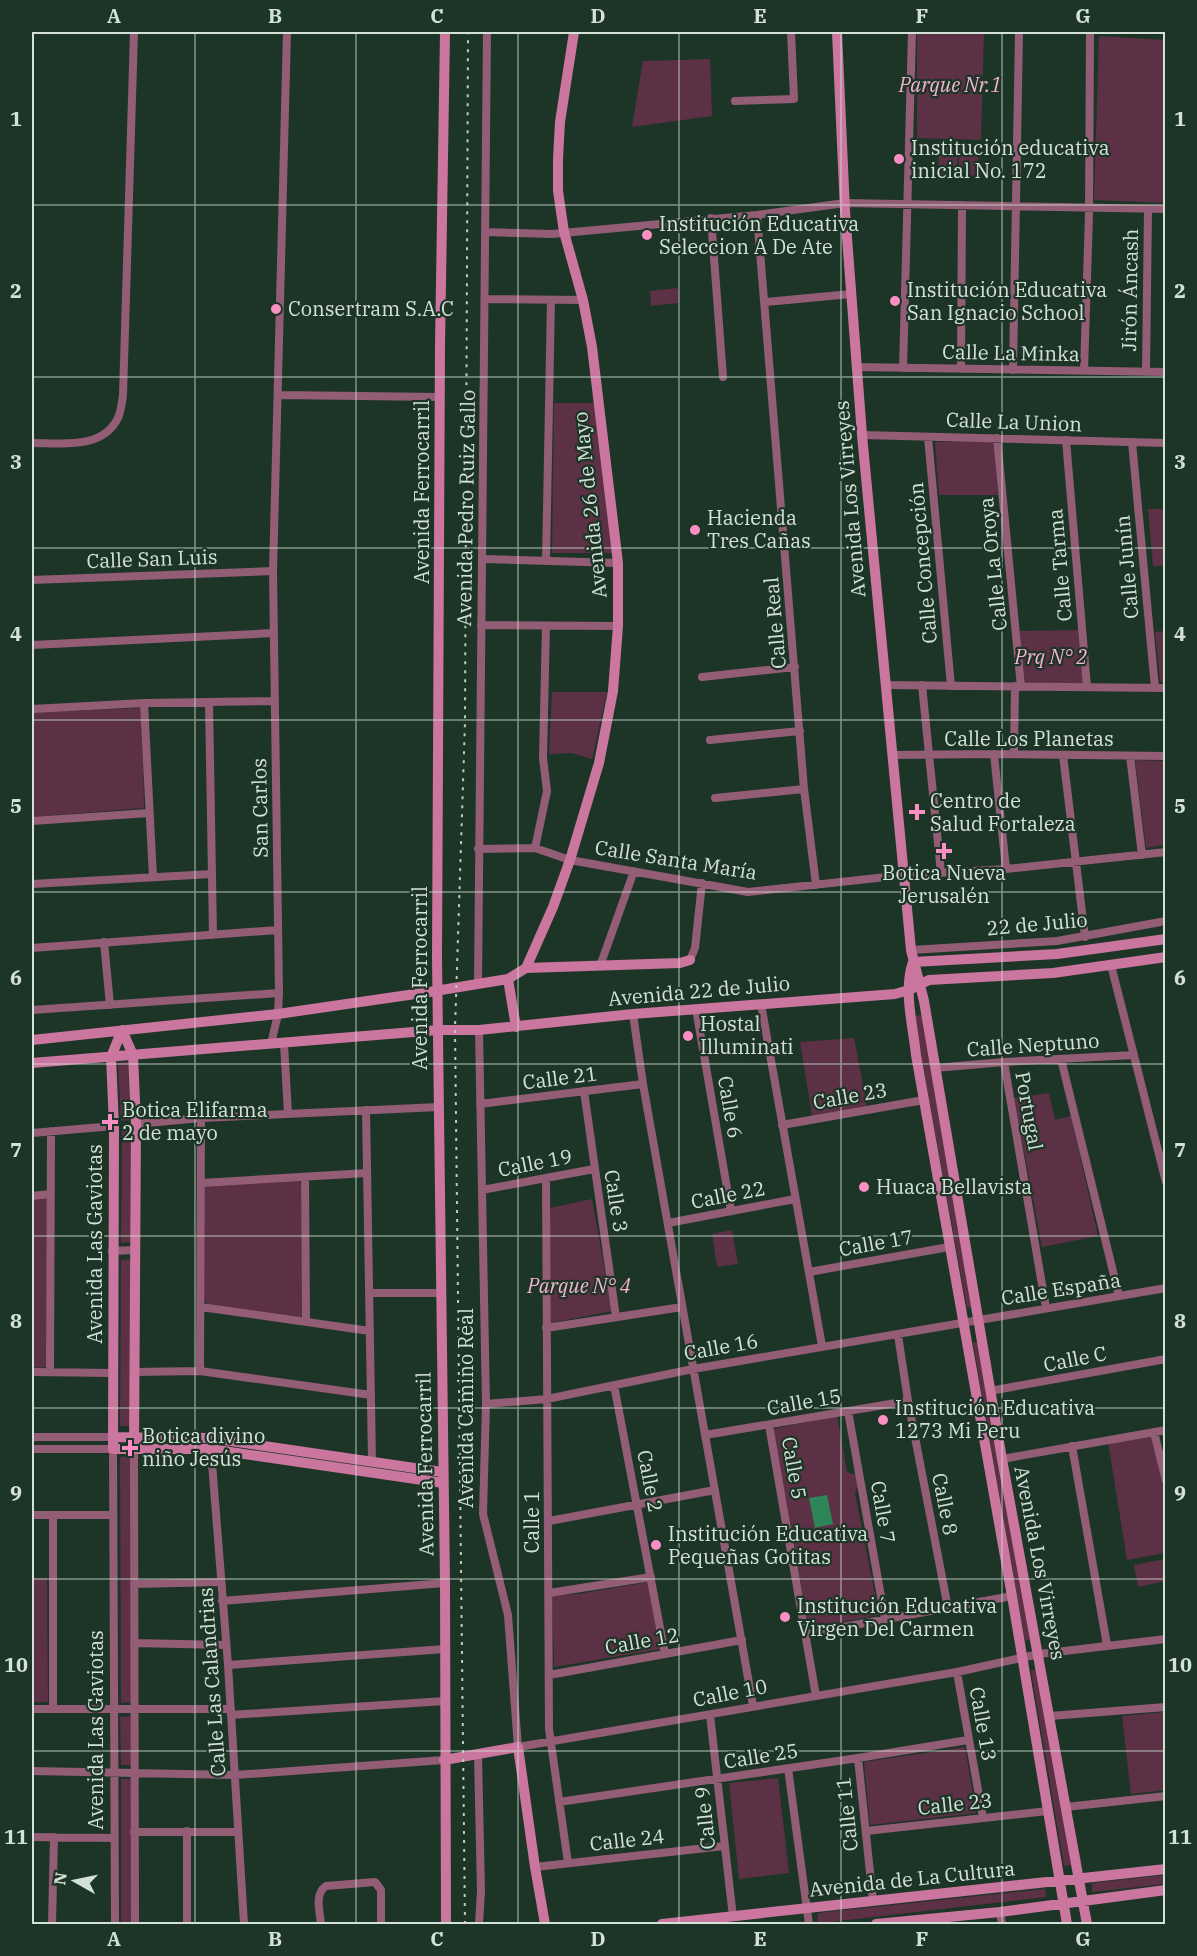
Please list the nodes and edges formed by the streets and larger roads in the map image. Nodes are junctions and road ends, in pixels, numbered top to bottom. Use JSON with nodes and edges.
{"nodes":[{"id":1,"x":134,"y":32,"type":"edge"},
{"id":2,"x":287,"y":32,"type":"edge"},
{"id":3,"x":445,"y":32,"type":"edge"},
{"id":4,"x":487,"y":32,"type":"edge"},
{"id":5,"x":574,"y":32,"type":"edge"},
{"id":6,"x":791,"y":32,"type":"edge"},
{"id":7,"x":837,"y":32,"type":"edge"},
{"id":8,"x":912,"y":32,"type":"edge"},
{"id":9,"x":1019,"y":32,"type":"edge"},
{"id":10,"x":1090,"y":32,"type":"edge"},
{"id":11,"x":735,"y":101,"type":"dead end"},
{"id":12,"x":845,"y":203,"type":"junction"},
{"id":13,"x":908,"y":204,"type":"junction"},
{"id":14,"x":962,"y":205,"type":"junction"},
{"id":15,"x":1016,"y":206,"type":"junction"},
{"id":16,"x":1089,"y":208,"type":"junction"},
{"id":17,"x":1148,"y":209,"type":"junction"},
{"id":18,"x":1166,"y":209,"type":"edge"},
{"id":19,"x":757,"y":215,"type":"junction"},
{"id":20,"x":711,"y":218,"type":"junction"},
{"id":21,"x":485,"y":232,"type":"junction"},
{"id":22,"x":564,"y":232,"type":"junction"},
{"id":23,"x":851,"y":294,"type":"junction"},
{"id":24,"x":485,"y":299,"type":"junction"},
{"id":25,"x":551,"y":300,"type":"junction"},
{"id":26,"x":583,"y":300,"type":"junction"},
{"id":27,"x":766,"y":302,"type":"junction"},
{"id":28,"x":856,"y":367,"type":"junction"},
{"id":29,"x":903,"y":368,"type":"junction"},
{"id":30,"x":961,"y":369,"type":"junction"},
{"id":31,"x":1013,"y":370,"type":"junction"},
{"id":32,"x":1084,"y":371,"type":"junction"},
{"id":33,"x":1146,"y":372,"type":"junction"},
{"id":34,"x":1166,"y":372,"type":"edge"},
{"id":35,"x":723,"y":377,"type":"dead end"},
{"id":36,"x":278,"y":395,"type":"junction"},
{"id":37,"x":440,"y":397,"type":"junction"},
{"id":38,"x":862,"y":435,"type":"junction"},
{"id":39,"x":928,"y":436,"type":"junction"},
{"id":40,"x":997,"y":438,"type":"junction"},
{"id":41,"x":1066,"y":440,"type":"junction"},
{"id":42,"x":1132,"y":442,"type":"junction"},
{"id":43,"x":32,"y":443,"type":"edge"},
{"id":44,"x":1166,"y":443,"type":"edge"},
{"id":45,"x":482,"y":559,"type":"junction"},
{"id":46,"x":546,"y":561,"type":"junction"},
{"id":47,"x":618,"y":563,"type":"junction"},
{"id":48,"x":273,"y":571,"type":"junction"},
{"id":49,"x":32,"y":580,"type":"edge"},
{"id":50,"x":481,"y":625,"type":"junction"},
{"id":51,"x":546,"y":626,"type":"junction"},
{"id":52,"x":618,"y":626,"type":"junction"},
{"id":53,"x":274,"y":633,"type":"junction"},
{"id":54,"x":32,"y":645,"type":"edge"},
{"id":55,"x":795,"y":667,"type":"junction"},
{"id":56,"x":702,"y":676,"type":"dead end"},
{"id":57,"x":885,"y":685,"type":"junction"},
{"id":58,"x":922,"y":685,"type":"junction"},
{"id":59,"x":951,"y":686,"type":"junction"},
{"id":60,"x":1018,"y":686,"type":"junction"},
{"id":61,"x":1087,"y":687,"type":"junction"},
{"id":62,"x":1155,"y":688,"type":"junction"},
{"id":63,"x":1166,"y":688,"type":"edge"},
{"id":64,"x":275,"y":701,"type":"junction"},
{"id":65,"x":209,"y":702,"type":"junction"},
{"id":66,"x":144,"y":703,"type":"junction"},
{"id":67,"x":32,"y":709,"type":"edge"},
{"id":68,"x":800,"y":731,"type":"junction"},
{"id":69,"x":710,"y":741,"type":"dead end"},
{"id":70,"x":994,"y":754,"type":"junction"},
{"id":71,"x":1014,"y":754,"type":"junction"},
{"id":72,"x":892,"y":755,"type":"junction"},
{"id":73,"x":929,"y":755,"type":"junction"},
{"id":74,"x":1063,"y":755,"type":"junction"},
{"id":75,"x":1130,"y":756,"type":"junction"},
{"id":76,"x":1166,"y":756,"type":"edge"},
{"id":77,"x":804,"y":789,"type":"junction"},
{"id":78,"x":715,"y":798,"type":"dead end"},
{"id":79,"x":149,"y":813,"type":"junction"},
{"id":80,"x":32,"y":821,"type":"edge"},
{"id":81,"x":535,"y":848,"type":"junction"},
{"id":82,"x":478,"y":849,"type":"junction"},
{"id":83,"x":1166,"y":852,"type":"edge"},
{"id":84,"x":1142,"y":855,"type":"junction"},
{"id":85,"x":570,"y":860,"type":"junction"},
{"id":86,"x":1076,"y":862,"type":"junction"},
{"id":87,"x":1006,"y":869,"type":"junction"},
{"id":88,"x":634,"y":871,"type":"junction"},
{"id":89,"x":941,"y":873,"type":"junction"},
{"id":90,"x":212,"y":874,"type":"junction"},
{"id":91,"x":905,"y":875,"type":"junction"},
{"id":92,"x":153,"y":877,"type":"junction"},
{"id":93,"x":702,"y":883,"type":"junction"},
{"id":94,"x":32,"y":884,"type":"edge"},
{"id":95,"x":816,"y":885,"type":"junction"},
{"id":96,"x":1166,"y":921,"type":"edge"},
{"id":97,"x":278,"y":930,"type":"junction"},
{"id":98,"x":213,"y":935,"type":"junction"},
{"id":99,"x":1085,"y":937,"type":"junction"},
{"id":100,"x":1166,"y":939,"type":"edge"},
{"id":101,"x":104,"y":942,"type":"junction"},
{"id":102,"x":32,"y":948,"type":"edge"},
{"id":103,"x":912,"y":956,"type":"junction"},
{"id":104,"x":1166,"y":957,"type":"edge"},
{"id":105,"x":690,"y":960,"type":"joint"},
{"id":106,"x":1111,"y":964,"type":"junction"},
{"id":107,"x":600,"y":966,"type":"junction"},
{"id":108,"x":526,"y":968,"type":"junction"},
{"id":109,"x":508,"y":979,"type":"junction"},
{"id":110,"x":478,"y":984,"type":"junction"},
{"id":111,"x":921,"y":984,"type":"junction"},
{"id":112,"x":909,"y":990,"type":"junction"},
{"id":113,"x":437,"y":991,"type":"junction"},
{"id":114,"x":279,"y":993,"type":"junction"},
{"id":115,"x":761,"y":1004,"type":"junction"},
{"id":116,"x":110,"y":1005,"type":"junction"},
{"id":117,"x":696,"y":1009,"type":"junction"},
{"id":118,"x":32,"y":1010,"type":"edge"},
{"id":119,"x":278,"y":1014,"type":"junction"},
{"id":120,"x":633,"y":1014,"type":"junction"},
{"id":121,"x":516,"y":1027,"type":"junction"},
{"id":122,"x":122,"y":1030,"type":"junction"},
{"id":123,"x":438,"y":1030,"type":"junction"},
{"id":124,"x":479,"y":1030,"type":"junction"},
{"id":125,"x":32,"y":1040,"type":"edge"},
{"id":126,"x":270,"y":1044,"type":"junction"},
{"id":127,"x":284,"y":1044,"type":"junction"},
{"id":128,"x":133,"y":1055,"type":"junction"},
{"id":129,"x":1134,"y":1055,"type":"junction"},
{"id":130,"x":111,"y":1057,"type":"junction"},
{"id":131,"x":1061,"y":1059,"type":"junction"},
{"id":132,"x":1004,"y":1062,"type":"junction"},
{"id":133,"x":32,"y":1063,"type":"edge"},
{"id":134,"x":935,"y":1068,"type":"junction"},
{"id":135,"x":643,"y":1084,"type":"junction"},
{"id":136,"x":584,"y":1091,"type":"junction"},
{"id":137,"x":924,"y":1100,"type":"junction"},
{"id":138,"x":480,"y":1104,"type":"junction"},
{"id":139,"x":439,"y":1107,"type":"junction"},
{"id":140,"x":366,"y":1110,"type":"junction"},
{"id":141,"x":288,"y":1114,"type":"junction"},
{"id":142,"x":201,"y":1118,"type":"junction"},
{"id":143,"x":135,"y":1124,"type":"junction"},
{"id":144,"x":782,"y":1125,"type":"junction"},
{"id":145,"x":114,"y":1126,"type":"junction"},
{"id":146,"x":51,"y":1131,"type":"junction"},
{"id":147,"x":32,"y":1133,"type":"edge"},
{"id":148,"x":594,"y":1168,"type":"junction"},
{"id":149,"x":367,"y":1173,"type":"junction"},
{"id":150,"x":305,"y":1177,"type":"junction"},
{"id":151,"x":546,"y":1179,"type":"junction"},
{"id":152,"x":1166,"y":1182,"type":"edge"},
{"id":153,"x":201,"y":1183,"type":"junction"},
{"id":154,"x":482,"y":1190,"type":"junction"},
{"id":155,"x":50,"y":1194,"type":"junction"},
{"id":156,"x":32,"y":1196,"type":"edge"},
{"id":157,"x":795,"y":1199,"type":"junction"},
{"id":158,"x":731,"y":1211,"type":"junction"},
{"id":159,"x":668,"y":1223,"type":"junction"},
{"id":160,"x":949,"y":1247,"type":"junction"},
{"id":161,"x":135,"y":1250,"type":"junction"},
{"id":162,"x":112,"y":1251,"type":"junction"},
{"id":163,"x":808,"y":1272,"type":"junction"},
{"id":164,"x":1166,"y":1288,"type":"edge"},
{"id":165,"x":369,"y":1293,"type":"junction"},
{"id":166,"x":441,"y":1293,"type":"junction"},
{"id":167,"x":1119,"y":1296,"type":"junction"},
{"id":168,"x":201,"y":1307,"type":"junction"},
{"id":169,"x":682,"y":1307,"type":"junction"},
{"id":170,"x":1047,"y":1308,"type":"junction"},
{"id":171,"x":616,"y":1317,"type":"junction"},
{"id":172,"x":978,"y":1320,"type":"junction"},
{"id":173,"x":306,"y":1322,"type":"junction"},
{"id":174,"x":962,"y":1322,"type":"junction"},
{"id":175,"x":546,"y":1328,"type":"junction"},
{"id":176,"x":370,"y":1331,"type":"junction"},
{"id":177,"x":898,"y":1335,"type":"junction"},
{"id":178,"x":822,"y":1346,"type":"junction"},
{"id":179,"x":1166,"y":1359,"type":"edge"},
{"id":180,"x":693,"y":1369,"type":"junction"},
{"id":181,"x":200,"y":1371,"type":"junction"},
{"id":182,"x":32,"y":1372,"type":"edge"},
{"id":183,"x":50,"y":1372,"type":"junction"},
{"id":184,"x":134,"y":1372,"type":"junction"},
{"id":185,"x":113,"y":1373,"type":"junction"},
{"id":186,"x":614,"y":1385,"type":"junction"},
{"id":187,"x":990,"y":1391,"type":"junction"},
{"id":188,"x":371,"y":1395,"type":"junction"},
{"id":189,"x":547,"y":1399,"type":"junction"},
{"id":190,"x":908,"y":1401,"type":"junction"},
{"id":191,"x":486,"y":1404,"type":"junction"},
{"id":192,"x":848,"y":1411,"type":"junction"},
{"id":193,"x":769,"y":1425,"type":"junction"},
{"id":194,"x":1166,"y":1430,"type":"edge"},
{"id":195,"x":1154,"y":1432,"type":"junction"},
{"id":196,"x":705,"y":1436,"type":"junction"},
{"id":197,"x":32,"y":1437,"type":"edge"},
{"id":198,"x":114,"y":1437,"type":"junction"},
{"id":199,"x":134,"y":1437,"type":"junction"},
{"id":200,"x":210,"y":1438,"type":"junction"},
{"id":201,"x":1072,"y":1446,"type":"junction"},
{"id":202,"x":32,"y":1449,"type":"edge"},
{"id":203,"x":113,"y":1449,"type":"junction"},
{"id":204,"x":134,"y":1449,"type":"junction"},
{"id":205,"x":210,"y":1449,"type":"junction"},
{"id":206,"x":1002,"y":1459,"type":"junction"},
{"id":207,"x":372,"y":1461,"type":"junction"},
{"id":208,"x":443,"y":1478,"type":"junction"},
{"id":209,"x":1166,"y":1481,"type":"edge"},
{"id":210,"x":715,"y":1490,"type":"junction"},
{"id":211,"x":638,"y":1506,"type":"junction"},
{"id":212,"x":32,"y":1515,"type":"edge"},
{"id":213,"x":53,"y":1515,"type":"junction"},
{"id":214,"x":113,"y":1515,"type":"junction"},
{"id":215,"x":549,"y":1521,"type":"junction"},
{"id":216,"x":862,"y":1533,"type":"dead end"},
{"id":217,"x":846,"y":1536,"type":"dead end"},
{"id":218,"x":651,"y":1577,"type":"junction"},
{"id":219,"x":220,"y":1582,"type":"junction"},
{"id":220,"x":445,"y":1583,"type":"junction"},
{"id":221,"x":134,"y":1584,"type":"junction"},
{"id":222,"x":549,"y":1593,"type":"junction"},
{"id":223,"x":1012,"y":1596,"type":"junction"},
{"id":224,"x":222,"y":1601,"type":"junction"},
{"id":225,"x":948,"y":1608,"type":"junction"},
{"id":226,"x":885,"y":1619,"type":"junction"},
{"id":227,"x":805,"y":1634,"type":"junction"},
{"id":228,"x":1166,"y":1639,"type":"edge"},
{"id":229,"x":742,"y":1640,"type":"junction"},
{"id":230,"x":134,"y":1643,"type":"junction"},
{"id":231,"x":226,"y":1645,"type":"junction"},
{"id":232,"x":1107,"y":1645,"type":"junction"},
{"id":233,"x":445,"y":1649,"type":"junction"},
{"id":234,"x":665,"y":1654,"type":"junction"},
{"id":235,"x":1039,"y":1654,"type":"junction"},
{"id":236,"x":1022,"y":1659,"type":"junction"},
{"id":237,"x":228,"y":1665,"type":"junction"},
{"id":238,"x":957,"y":1672,"type":"junction"},
{"id":239,"x":549,"y":1675,"type":"junction"},
{"id":240,"x":816,"y":1695,"type":"junction"},
{"id":241,"x":445,"y":1701,"type":"junction"},
{"id":242,"x":753,"y":1706,"type":"junction"},
{"id":243,"x":1166,"y":1707,"type":"edge"},
{"id":244,"x":53,"y":1708,"type":"junction"},
{"id":245,"x":114,"y":1708,"type":"junction"},
{"id":246,"x":134,"y":1708,"type":"junction"},
{"id":247,"x":32,"y":1709,"type":"edge"},
{"id":248,"x":231,"y":1712,"type":"junction"},
{"id":249,"x":710,"y":1715,"type":"junction"},
{"id":250,"x":1050,"y":1716,"type":"junction"},
{"id":251,"x":968,"y":1740,"type":"junction"},
{"id":252,"x":550,"y":1742,"type":"junction"},
{"id":253,"x":518,"y":1747,"type":"junction"},
{"id":254,"x":477,"y":1755,"type":"junction"},
{"id":255,"x":858,"y":1758,"type":"junction"},
{"id":256,"x":444,"y":1760,"type":"junction"},
{"id":257,"x":789,"y":1768,"type":"junction"},
{"id":258,"x":32,"y":1771,"type":"edge"},
{"id":259,"x":114,"y":1772,"type":"junction"},
{"id":260,"x":134,"y":1772,"type":"junction"},
{"id":261,"x":236,"y":1775,"type":"junction"},
{"id":262,"x":717,"y":1779,"type":"junction"},
{"id":263,"x":1166,"y":1796,"type":"edge"},
{"id":264,"x":559,"y":1802,"type":"junction"},
{"id":265,"x":1066,"y":1807,"type":"junction"},
{"id":266,"x":1048,"y":1811,"type":"junction"},
{"id":267,"x":983,"y":1818,"type":"junction"},
{"id":268,"x":866,"y":1831,"type":"junction"},
{"id":269,"x":134,"y":1832,"type":"junction"},
{"id":270,"x":187,"y":1832,"type":"junction"},
{"id":271,"x":238,"y":1832,"type":"junction"},
{"id":272,"x":32,"y":1837,"type":"edge"},
{"id":273,"x":54,"y":1837,"type":"junction"},
{"id":274,"x":114,"y":1838,"type":"junction"},
{"id":275,"x":724,"y":1846,"type":"junction"},
{"id":276,"x":568,"y":1863,"type":"junction"},
{"id":277,"x":534,"y":1867,"type":"junction"},
{"id":278,"x":1166,"y":1869,"type":"edge"},
{"id":279,"x":1079,"y":1878,"type":"junction"},
{"id":280,"x":1059,"y":1880,"type":"junction"},
{"id":281,"x":1166,"y":1890,"type":"edge"},
{"id":282,"x":873,"y":1901,"type":"junction"},
{"id":283,"x":1083,"y":1901,"type":"junction"},
{"id":284,"x":1064,"y":1904,"type":"junction"},
{"id":285,"x":807,"y":1909,"type":"junction"},
{"id":286,"x":1000,"y":1912,"type":"junction"},
{"id":287,"x":733,"y":1917,"type":"junction"},
{"id":288,"x":52,"y":1924,"type":"edge"},
{"id":289,"x":115,"y":1924,"type":"edge"},
{"id":290,"x":135,"y":1924,"type":"edge"},
{"id":291,"x":187,"y":1924,"type":"edge"},
{"id":292,"x":244,"y":1924,"type":"edge"},
{"id":293,"x":321,"y":1924,"type":"edge"},
{"id":294,"x":381,"y":1924,"type":"edge"},
{"id":295,"x":446,"y":1924,"type":"edge"},
{"id":296,"x":479,"y":1924,"type":"edge"},
{"id":297,"x":544,"y":1924,"type":"edge"},
{"id":298,"x":662,"y":1924,"type":"edge"},
{"id":299,"x":809,"y":1924,"type":"edge"},
{"id":300,"x":876,"y":1924,"type":"edge"},
{"id":301,"x":1002,"y":1924,"type":"edge"},
{"id":302,"x":1067,"y":1924,"type":"edge"},
{"id":303,"x":1087,"y":1924,"type":"edge"}],
"edges":[{"from":1,"to":43,"type":"street"},
{"from":2,"to":36,"type":"street","name":"San Carlos"},
{"from":3,"to":37,"type":"street","name":"Avenida Ferrocarril"},
{"from":4,"to":21,"type":"street","name":"Avenida Pedro Ruiz Gallo"},
{"from":5,"to":22,"type":"street","name":"Avenida 26 de Mayo"},
{"from":6,"to":11,"type":"street"},
{"from":7,"to":12,"type":"street","name":"Avenida Los Virreyes"},
{"from":8,"to":13,"type":"street"},
{"from":9,"to":15,"type":"street"},
{"from":10,"to":16,"type":"street"},
{"from":12,"to":13,"type":"street"},
{"from":12,"to":19,"type":"street"},
{"from":12,"to":23,"type":"street","name":"Avenida Los Virreyes"},
{"from":13,"to":14,"type":"street"},
{"from":13,"to":29,"type":"street"},
{"from":14,"to":15,"type":"street"},
{"from":14,"to":30,"type":"street"},
{"from":15,"to":16,"type":"street"},
{"from":15,"to":31,"type":"street"},
{"from":16,"to":17,"type":"street"},
{"from":16,"to":32,"type":"street"},
{"from":17,"to":18,"type":"street"},
{"from":17,"to":33,"type":"street","name":"Jirón Áncash"},
{"from":19,"to":20,"type":"street"},
{"from":19,"to":27,"type":"street","name":"Calle Real"},
{"from":20,"to":22,"type":"street"},
{"from":20,"to":35,"type":"street"},
{"from":21,"to":22,"type":"street"},
{"from":21,"to":24,"type":"street","name":"Avenida Pedro Ruiz Gallo"},
{"from":22,"to":26,"type":"street","name":"Avenida 26 de Mayo"},
{"from":23,"to":27,"type":"street"},
{"from":23,"to":28,"type":"street","name":"Avenida Los Virreyes"},
{"from":24,"to":25,"type":"street"},
{"from":24,"to":45,"type":"street","name":"Avenida Pedro Ruiz Gallo"},
{"from":25,"to":26,"type":"street"},
{"from":25,"to":46,"type":"street"},
{"from":26,"to":47,"type":"street","name":"Avenida 26 de Mayo"},
{"from":27,"to":55,"type":"street","name":"Calle Real"},
{"from":28,"to":29,"type":"street","name":"Calle La Minka"},
{"from":28,"to":38,"type":"street","name":"Avenida Los Virreyes"},
{"from":29,"to":30,"type":"street","name":"Calle La Minka"},
{"from":30,"to":31,"type":"street","name":"Calle La Minka"},
{"from":31,"to":32,"type":"street","name":"Calle La Minka"},
{"from":32,"to":33,"type":"street","name":"Calle La Minka"},
{"from":33,"to":34,"type":"street","name":"Calle La Minka"},
{"from":36,"to":37,"type":"street"},
{"from":36,"to":48,"type":"street","name":"San Carlos"},
{"from":37,"to":113,"type":"street","name":"Avenida Ferrocarril"},
{"from":38,"to":39,"type":"street","name":"Calle La Union"},
{"from":38,"to":57,"type":"street","name":"Avenida Los Virreyes"},
{"from":39,"to":40,"type":"street","name":"Calle La Union"},
{"from":39,"to":59,"type":"street","name":"Calle Concepción"},
{"from":40,"to":41,"type":"street","name":"Calle La Union"},
{"from":40,"to":60,"type":"street","name":"Calle La Oroya"},
{"from":41,"to":42,"type":"street","name":"Calle La Union"},
{"from":41,"to":61,"type":"street","name":"Calle Tarma"},
{"from":42,"to":44,"type":"street","name":"Calle La Union"},
{"from":42,"to":62,"type":"street","name":"Calle Junín"},
{"from":45,"to":46,"type":"street"},
{"from":45,"to":50,"type":"street","name":"Avenida Pedro Ruiz Gallo"},
{"from":46,"to":47,"type":"street"},
{"from":47,"to":52,"type":"street","name":"Avenida 26 de Mayo"},
{"from":48,"to":49,"type":"street","name":"Calle San Luis"},
{"from":48,"to":53,"type":"street","name":"San Carlos"},
{"from":50,"to":51,"type":"street"},
{"from":50,"to":82,"type":"street","name":"Avenida Pedro Ruiz Gallo"},
{"from":51,"to":52,"type":"street"},
{"from":51,"to":81,"type":"street"},
{"from":52,"to":85,"type":"street","name":"Avenida 26 de Mayo"},
{"from":53,"to":54,"type":"street"},
{"from":53,"to":64,"type":"street","name":"San Carlos"},
{"from":55,"to":56,"type":"street"},
{"from":55,"to":68,"type":"street","name":"Calle Real"},
{"from":57,"to":58,"type":"street"},
{"from":57,"to":72,"type":"street","name":"Avenida Los Virreyes"},
{"from":58,"to":59,"type":"street"},
{"from":58,"to":73,"type":"street"},
{"from":59,"to":60,"type":"street"},
{"from":60,"to":61,"type":"street"},
{"from":60,"to":71,"type":"street","name":"Calle La Oroya"},
{"from":61,"to":62,"type":"street"},
{"from":62,"to":63,"type":"street"},
{"from":64,"to":65,"type":"street"},
{"from":64,"to":97,"type":"street","name":"San Carlos"},
{"from":65,"to":66,"type":"street"},
{"from":65,"to":90,"type":"street"},
{"from":66,"to":67,"type":"street"},
{"from":66,"to":79,"type":"street"},
{"from":68,"to":69,"type":"street"},
{"from":68,"to":77,"type":"street","name":"Calle Real"},
{"from":70,"to":71,"type":"street","name":"Calle Los Planetas"},
{"from":70,"to":73,"type":"street","name":"Calle Los Planetas"},
{"from":70,"to":87,"type":"street"},
{"from":71,"to":74,"type":"street","name":"Calle Los Planetas"},
{"from":72,"to":73,"type":"street","name":"Calle Los Planetas"},
{"from":72,"to":91,"type":"street","name":"Avenida Los Virreyes"},
{"from":73,"to":89,"type":"street"},
{"from":74,"to":75,"type":"street","name":"Calle Los Planetas"},
{"from":74,"to":86,"type":"street"},
{"from":75,"to":76,"type":"street","name":"Calle Los Planetas"},
{"from":75,"to":84,"type":"street"},
{"from":77,"to":78,"type":"street"},
{"from":77,"to":95,"type":"street","name":"Calle Real"},
{"from":79,"to":80,"type":"street"},
{"from":79,"to":92,"type":"street"},
{"from":81,"to":82,"type":"street","name":"Calle Santa María"},
{"from":81,"to":85,"type":"street","name":"Calle Santa María"},
{"from":82,"to":110,"type":"street","name":"Avenida Pedro Ruiz Gallo"},
{"from":83,"to":84,"type":"street","name":"Calle Santa María"},
{"from":84,"to":86,"type":"street","name":"Calle Santa María"},
{"from":85,"to":88,"type":"street","name":"Calle Santa María"},
{"from":85,"to":108,"type":"street","name":"Avenida 26 de Mayo"},
{"from":86,"to":87,"type":"street","name":"Calle Santa María"},
{"from":86,"to":99,"type":"street"},
{"from":87,"to":89,"type":"street","name":"Calle Santa María"},
{"from":88,"to":93,"type":"street","name":"Calle Santa María"},
{"from":88,"to":107,"type":"street"},
{"from":89,"to":91,"type":"street","name":"Calle Santa María"},
{"from":90,"to":92,"type":"street"},
{"from":90,"to":98,"type":"street"},
{"from":91,"to":95,"type":"street","name":"Calle Santa María"},
{"from":91,"to":103,"type":"street","name":"Avenida Los Virreyes"},
{"from":92,"to":94,"type":"street"},
{"from":93,"to":95,"type":"street","name":"Calle Santa María"},
{"from":93,"to":105,"type":"street"},
{"from":96,"to":99,"type":"street","name":"22 de Julio"},
{"from":97,"to":98,"type":"street"},
{"from":97,"to":114,"type":"street","name":"San Carlos"},
{"from":98,"to":101,"type":"street"},
{"from":99,"to":103,"type":"street","name":"22 de Julio"},
{"from":100,"to":103,"type":"street"},
{"from":101,"to":102,"type":"street"},
{"from":101,"to":116,"type":"street"},
{"from":103,"to":111,"type":"street","name":"Avenida Los Virreyes"},
{"from":103,"to":112,"type":"street","name":"Avenida Los Virreyes"},
{"from":104,"to":106,"type":"street","name":"Avenida 22 de Julio"},
{"from":105,"to":107,"type":"street"},
{"from":106,"to":111,"type":"street","name":"Avenida 22 de Julio"},
{"from":106,"to":129,"type":"street"},
{"from":107,"to":108,"type":"street"},
{"from":108,"to":109,"type":"street"},
{"from":109,"to":110,"type":"street"},
{"from":109,"to":121,"type":"street"},
{"from":110,"to":113,"type":"street"},
{"from":111,"to":112,"type":"street","name":"Avenida 22 de Julio"},
{"from":111,"to":134,"type":"street","name":"Avenida Los Virreyes"},
{"from":112,"to":115,"type":"street","name":"Avenida 22 de Julio"},
{"from":112,"to":137,"type":"street","name":"Avenida Los Virreyes"},
{"from":113,"to":119,"type":"street"},
{"from":113,"to":123,"type":"street","name":"Avenida Ferrocarril"},
{"from":114,"to":116,"type":"street"},
{"from":114,"to":119,"type":"street","name":"San Carlos"},
{"from":115,"to":117,"type":"street","name":"Avenida 22 de Julio"},
{"from":115,"to":144,"type":"street"},
{"from":116,"to":118,"type":"street"},
{"from":117,"to":120,"type":"street","name":"Avenida 22 de Julio"},
{"from":117,"to":158,"type":"street","name":"Calle 6"},
{"from":119,"to":122,"type":"street"},
{"from":119,"to":126,"type":"street","name":"San Carlos"},
{"from":120,"to":121,"type":"street","name":"Avenida 22 de Julio"},
{"from":120,"to":135,"type":"street"},
{"from":121,"to":124,"type":"street","name":"Avenida 22 de Julio"},
{"from":122,"to":125,"type":"street"},
{"from":122,"to":128,"type":"street","name":"Avenida Las Gaviotas"},
{"from":122,"to":130,"type":"street","name":"Avenida Las Gaviotas"},
{"from":123,"to":124,"type":"street","name":"Avenida 22 de Julio"},
{"from":123,"to":127,"type":"street","name":"Avenida 22 de Julio"},
{"from":123,"to":139,"type":"street","name":"Avenida Ferrocarril"},
{"from":124,"to":138,"type":"street","name":"Avenida Camino Real"},
{"from":126,"to":127,"type":"street","name":"Avenida 22 de Julio"},
{"from":126,"to":128,"type":"street","name":"Avenida 22 de Julio"},
{"from":127,"to":141,"type":"street"},
{"from":128,"to":130,"type":"street","name":"Avenida 22 de Julio"},
{"from":128,"to":143,"type":"street","name":"Avenida Las Gaviotas"},
{"from":129,"to":131,"type":"street","name":"Calle Neptuno"},
{"from":129,"to":152,"type":"street"},
{"from":130,"to":133,"type":"street","name":"Avenida 22 de Julio"},
{"from":130,"to":145,"type":"street","name":"Avenida Las Gaviotas"},
{"from":131,"to":132,"type":"street","name":"Calle Neptuno"},
{"from":131,"to":167,"type":"street"},
{"from":132,"to":134,"type":"street","name":"Calle Neptuno"},
{"from":132,"to":170,"type":"street","name":"Portugal"},
{"from":134,"to":172,"type":"street","name":"Avenida Los Virreyes"},
{"from":135,"to":136,"type":"street","name":"Calle 21"},
{"from":135,"to":159,"type":"street"},
{"from":136,"to":138,"type":"street","name":"Calle 21"},
{"from":136,"to":148,"type":"street","name":"Calle 3"},
{"from":137,"to":144,"type":"street","name":"Calle 23"},
{"from":137,"to":160,"type":"street","name":"Avenida Los Virreyes"},
{"from":138,"to":154,"type":"street","name":"Avenida Camino Real"},
{"from":139,"to":140,"type":"street"},
{"from":139,"to":166,"type":"street","name":"Avenida Ferrocarril"},
{"from":140,"to":141,"type":"street"},
{"from":140,"to":149,"type":"street"},
{"from":141,"to":142,"type":"street"},
{"from":142,"to":143,"type":"street"},
{"from":142,"to":153,"type":"street"},
{"from":143,"to":161,"type":"street","name":"Avenida Las Gaviotas"},
{"from":144,"to":157,"type":"street"},
{"from":145,"to":146,"type":"street"},
{"from":145,"to":162,"type":"street","name":"Avenida Las Gaviotas"},
{"from":146,"to":147,"type":"street"},
{"from":146,"to":155,"type":"street"},
{"from":148,"to":151,"type":"street","name":"Calle 19"},
{"from":148,"to":171,"type":"street","name":"Calle 3"},
{"from":149,"to":150,"type":"street"},
{"from":149,"to":165,"type":"street"},
{"from":150,"to":153,"type":"street"},
{"from":150,"to":173,"type":"street"},
{"from":151,"to":154,"type":"street","name":"Calle 19"},
{"from":151,"to":175,"type":"street","name":"Calle 1"},
{"from":153,"to":168,"type":"street"},
{"from":154,"to":191,"type":"street","name":"Avenida Camino Real"},
{"from":155,"to":156,"type":"street"},
{"from":155,"to":183,"type":"street"},
{"from":157,"to":158,"type":"street","name":"Calle 22"},
{"from":157,"to":163,"type":"street"},
{"from":158,"to":159,"type":"street","name":"Calle 22"},
{"from":159,"to":169,"type":"street"},
{"from":160,"to":163,"type":"street","name":"Calle 17"},
{"from":160,"to":174,"type":"street","name":"Avenida Los Virreyes"},
{"from":161,"to":162,"type":"street"},
{"from":161,"to":184,"type":"street","name":"Avenida Las Gaviotas"},
{"from":162,"to":185,"type":"street","name":"Avenida Las Gaviotas"},
{"from":163,"to":178,"type":"street"},
{"from":164,"to":167,"type":"street","name":"Calle España"},
{"from":165,"to":166,"type":"street"},
{"from":165,"to":176,"type":"street"},
{"from":166,"to":208,"type":"street","name":"Avenida Ferrocarril"},
{"from":167,"to":170,"type":"street","name":"Calle España"},
{"from":168,"to":173,"type":"street"},
{"from":168,"to":181,"type":"street"},
{"from":169,"to":171,"type":"street"},
{"from":169,"to":180,"type":"street"},
{"from":170,"to":172,"type":"street","name":"Calle España"},
{"from":171,"to":175,"type":"street"},
{"from":172,"to":174,"type":"street","name":"Calle España"},
{"from":172,"to":187,"type":"street","name":"Avenida Los Virreyes"},
{"from":173,"to":176,"type":"street"},
{"from":174,"to":177,"type":"street","name":"Calle 16"},
{"from":174,"to":223,"type":"street","name":"Avenida Los Virreyes"},
{"from":175,"to":189,"type":"street","name":"Calle 1"},
{"from":176,"to":188,"type":"street"},
{"from":177,"to":178,"type":"street","name":"Calle 16"},
{"from":177,"to":190,"type":"street","name":"Calle 8"},
{"from":178,"to":180,"type":"street","name":"Calle 16"},
{"from":179,"to":187,"type":"street","name":"Calle C"},
{"from":180,"to":186,"type":"street","name":"Calle 16"},
{"from":180,"to":196,"type":"street"},
{"from":181,"to":184,"type":"street"},
{"from":181,"to":188,"type":"street"},
{"from":182,"to":183,"type":"street"},
{"from":183,"to":185,"type":"street"},
{"from":184,"to":199,"type":"street","name":"Avenida Las Gaviotas"},
{"from":185,"to":198,"type":"street","name":"Avenida Las Gaviotas"},
{"from":186,"to":189,"type":"street","name":"Calle 16"},
{"from":186,"to":211,"type":"street","name":"Calle 2"},
{"from":187,"to":206,"type":"street","name":"Avenida Los Virreyes"},
{"from":188,"to":207,"type":"street"},
{"from":189,"to":191,"type":"street","name":"Calle 16"},
{"from":189,"to":215,"type":"street","name":"Calle 1"},
{"from":190,"to":192,"type":"street","name":"Calle 15"},
{"from":190,"to":225,"type":"street","name":"Calle 8"},
{"from":191,"to":253,"type":"street","name":"Avenida Camino Real"},
{"from":192,"to":193,"type":"street","name":"Calle 15"},
{"from":192,"to":226,"type":"street","name":"Calle 7"},
{"from":193,"to":196,"type":"street","name":"Calle 15"},
{"from":193,"to":227,"type":"street","name":"Calle 5"},
{"from":194,"to":195,"type":"street"},
{"from":195,"to":201,"type":"street"},
{"from":195,"to":209,"type":"street"},
{"from":196,"to":210,"type":"street"},
{"from":197,"to":198,"type":"street"},
{"from":198,"to":199,"type":"street"},
{"from":198,"to":203,"type":"street","name":"Avenida Las Gaviotas"},
{"from":199,"to":200,"type":"street"},
{"from":199,"to":204,"type":"street","name":"Avenida Las Gaviotas"},
{"from":200,"to":205,"type":"street","name":"Calle Las Calandrias"},
{"from":200,"to":207,"type":"street"},
{"from":201,"to":206,"type":"street"},
{"from":201,"to":232,"type":"street"},
{"from":202,"to":203,"type":"street"},
{"from":203,"to":204,"type":"street"},
{"from":203,"to":214,"type":"street","name":"Avenida Las Gaviotas"},
{"from":204,"to":205,"type":"street"},
{"from":204,"to":221,"type":"street","name":"Avenida Las Gaviotas"},
{"from":205,"to":208,"type":"street"},
{"from":205,"to":219,"type":"street","name":"Calle Las Calandrias"},
{"from":206,"to":235,"type":"street","name":"Avenida Los Virreyes"},
{"from":207,"to":208,"type":"street"},
{"from":208,"to":220,"type":"street","name":"Avenida Ferrocarril"},
{"from":210,"to":211,"type":"street"},
{"from":210,"to":229,"type":"street"},
{"from":211,"to":215,"type":"street"},
{"from":211,"to":218,"type":"street","name":"Calle 2"},
{"from":212,"to":213,"type":"street"},
{"from":213,"to":214,"type":"street"},
{"from":213,"to":244,"type":"street"},
{"from":214,"to":245,"type":"street","name":"Avenida Las Gaviotas"},
{"from":215,"to":222,"type":"street","name":"Calle 1"},
{"from":216,"to":217,"type":"street"},
{"from":218,"to":222,"type":"street"},
{"from":218,"to":234,"type":"street","name":"Calle 2"},
{"from":219,"to":221,"type":"street"},
{"from":219,"to":224,"type":"street","name":"Calle Las Calandrias"},
{"from":220,"to":224,"type":"street"},
{"from":220,"to":233,"type":"street","name":"Avenida Ferrocarril"},
{"from":221,"to":230,"type":"street","name":"Avenida Las Gaviotas"},
{"from":222,"to":239,"type":"street","name":"Calle 1"},
{"from":223,"to":225,"type":"street"},
{"from":223,"to":236,"type":"street","name":"Avenida Los Virreyes"},
{"from":224,"to":231,"type":"street","name":"Calle Las Calandrias"},
{"from":225,"to":226,"type":"street"},
{"from":226,"to":227,"type":"street"},
{"from":227,"to":240,"type":"street","name":"Calle 5"},
{"from":228,"to":232,"type":"street","name":"Calle 10"},
{"from":229,"to":234,"type":"street","name":"Calle 12"},
{"from":229,"to":242,"type":"street"},
{"from":230,"to":231,"type":"street"},
{"from":230,"to":246,"type":"street","name":"Avenida Las Gaviotas"},
{"from":231,"to":237,"type":"street","name":"Calle Las Calandrias"},
{"from":232,"to":235,"type":"street","name":"Calle 10"},
{"from":233,"to":237,"type":"street"},
{"from":233,"to":241,"type":"street","name":"Avenida Ferrocarril"},
{"from":234,"to":239,"type":"street","name":"Calle 12"},
{"from":235,"to":236,"type":"street","name":"Calle 10"},
{"from":235,"to":250,"type":"street","name":"Avenida Los Virreyes"},
{"from":236,"to":238,"type":"street","name":"Calle 10"},
{"from":236,"to":266,"type":"street","name":"Avenida Los Virreyes"},
{"from":237,"to":248,"type":"street","name":"Calle Las Calandrias"},
{"from":238,"to":240,"type":"street","name":"Calle 10"},
{"from":238,"to":251,"type":"street","name":"Calle 13"},
{"from":239,"to":252,"type":"street","name":"Calle 1"},
{"from":240,"to":242,"type":"street","name":"Calle 10"},
{"from":241,"to":248,"type":"street"},
{"from":241,"to":256,"type":"street","name":"Avenida Ferrocarril"},
{"from":242,"to":249,"type":"street","name":"Calle 10"},
{"from":243,"to":250,"type":"street"},
{"from":244,"to":245,"type":"street"},
{"from":244,"to":247,"type":"street"},
{"from":245,"to":246,"type":"street"},
{"from":245,"to":259,"type":"street","name":"Avenida Las Gaviotas"},
{"from":246,"to":248,"type":"street"},
{"from":246,"to":260,"type":"street","name":"Avenida Las Gaviotas"},
{"from":248,"to":261,"type":"street","name":"Calle Las Calandrias"},
{"from":249,"to":252,"type":"street","name":"Calle 10"},
{"from":249,"to":262,"type":"street","name":"Calle 9"},
{"from":250,"to":265,"type":"street","name":"Avenida Los Virreyes"},
{"from":251,"to":255,"type":"street","name":"Calle 25"},
{"from":251,"to":267,"type":"street","name":"Calle 13"},
{"from":252,"to":253,"type":"street","name":"Calle 10"},
{"from":252,"to":264,"type":"street","name":"Calle 1"},
{"from":253,"to":254,"type":"street","name":"Calle 10"},
{"from":253,"to":277,"type":"street","name":"Avenida Camino Real"},
{"from":254,"to":256,"type":"street","name":"Calle 10"},
{"from":254,"to":296,"type":"street"},
{"from":255,"to":257,"type":"street","name":"Calle 25"},
{"from":255,"to":268,"type":"street","name":"Calle 11"},
{"from":256,"to":261,"type":"street"},
{"from":256,"to":295,"type":"street","name":"Avenida Ferrocarril"},
{"from":257,"to":262,"type":"street","name":"Calle 25"},
{"from":257,"to":285,"type":"street"},
{"from":258,"to":259,"type":"street"},
{"from":259,"to":260,"type":"street"},
{"from":259,"to":274,"type":"street","name":"Avenida Las Gaviotas"},
{"from":260,"to":261,"type":"street"},
{"from":260,"to":269,"type":"street","name":"Avenida Las Gaviotas"},
{"from":261,"to":271,"type":"street","name":"Calle Las Calandrias"},
{"from":262,"to":264,"type":"street","name":"Calle 25"},
{"from":262,"to":275,"type":"street","name":"Calle 9"},
{"from":263,"to":265,"type":"street"},
{"from":264,"to":276,"type":"street","name":"Calle 1"},
{"from":265,"to":279,"type":"street","name":"Avenida Los Virreyes"},
{"from":266,"to":267,"type":"street","name":"Calle 23"},
{"from":266,"to":280,"type":"street","name":"Avenida Los Virreyes"},
{"from":267,"to":268,"type":"street","name":"Calle 23"},
{"from":268,"to":282,"type":"street","name":"Calle 11"},
{"from":269,"to":270,"type":"street"},
{"from":269,"to":290,"type":"street","name":"Avenida Las Gaviotas"},
{"from":270,"to":271,"type":"street"},
{"from":270,"to":291,"type":"street"},
{"from":271,"to":292,"type":"street","name":"Calle Las Calandrias"},
{"from":272,"to":273,"type":"street"},
{"from":273,"to":274,"type":"street"},
{"from":273,"to":288,"type":"street"},
{"from":274,"to":289,"type":"street","name":"Avenida Las Gaviotas"},
{"from":275,"to":276,"type":"street","name":"Calle 24"},
{"from":275,"to":287,"type":"street","name":"Calle 9"},
{"from":276,"to":277,"type":"street","name":"Calle 24"},
{"from":277,"to":297,"type":"street","name":"Avenida Camino Real"},
{"from":278,"to":279,"type":"street","name":"Avenida de La Cultura"},
{"from":279,"to":280,"type":"street","name":"Avenida de La Cultura"},
{"from":279,"to":283,"type":"street","name":"Avenida Los Virreyes"},
{"from":280,"to":282,"type":"street","name":"Avenida de La Cultura"},
{"from":280,"to":284,"type":"street","name":"Avenida Los Virreyes"},
{"from":281,"to":283,"type":"street","name":"Avenida de La Cultura"},
{"from":282,"to":285,"type":"street","name":"Avenida de La Cultura"},
{"from":283,"to":284,"type":"street","name":"Avenida de La Cultura"},
{"from":283,"to":303,"type":"street","name":"Avenida Los Virreyes"},
{"from":284,"to":286,"type":"street","name":"Avenida de La Cultura"},
{"from":284,"to":302,"type":"street","name":"Avenida Los Virreyes"},
{"from":285,"to":287,"type":"street","name":"Avenida de La Cultura"},
{"from":285,"to":299,"type":"street"},
{"from":286,"to":300,"type":"street","name":"Avenida de La Cultura"},
{"from":286,"to":301,"type":"street"},
{"from":287,"to":298,"type":"street","name":"Avenida de La Cultura"},
{"from":293,"to":294,"type":"street"}]}
